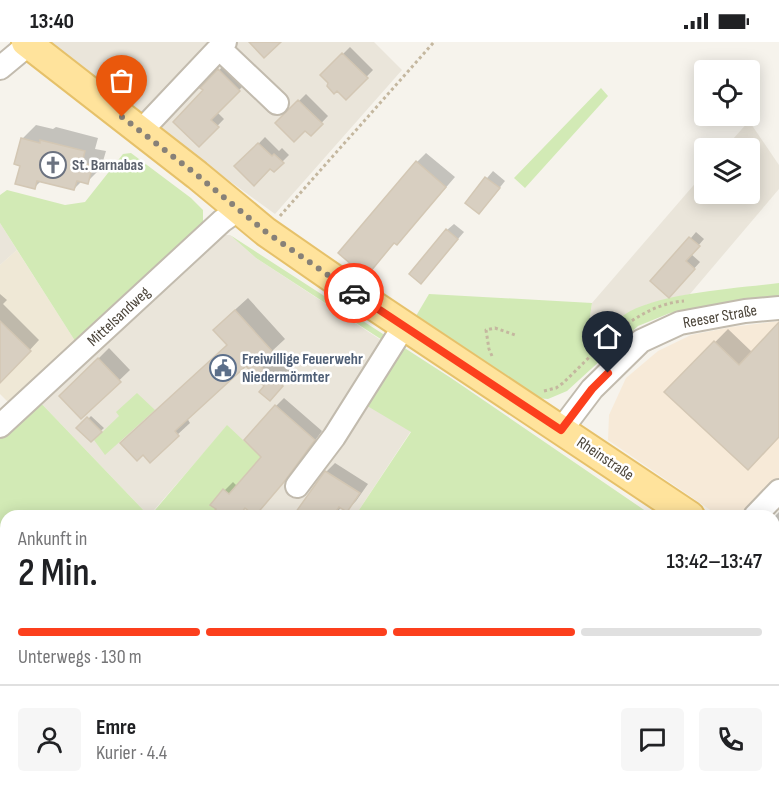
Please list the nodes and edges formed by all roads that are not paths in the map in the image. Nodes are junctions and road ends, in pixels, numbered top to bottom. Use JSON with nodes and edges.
{"nodes":[{"id":1,"x":27,"y":43,"type":"edge"},
{"id":2,"x":222,"y":45,"type":"edge"},
{"id":3,"x":0,"y":68,"type":"edge"},
{"id":4,"x":277,"y":103,"type":"dead end"},
{"id":5,"x":141,"y":131,"type":"junction"},
{"id":6,"x":238,"y":209,"type":"junction"},
{"id":7,"x":779,"y":308,"type":"edge"},
{"id":8,"x":404,"y":326,"type":"junction"},
{"id":9,"x":0,"y":426,"type":"edge"},
{"id":10,"x":561,"y":430,"type":"junction"},
{"id":11,"x":297,"y":486,"type":"dead end"},
{"id":12,"x":779,"y":491,"type":"edge"},
{"id":13,"x":681,"y":510,"type":"edge"},
{"id":14,"x":761,"y":510,"type":"edge"}],
"edges":[{"from":1,"to":3,"type":"street"},
{"from":1,"to":5,"type":"main road","name":"Rheinstraße"},
{"from":2,"to":4,"type":"street"},
{"from":2,"to":5,"type":"street"},
{"from":5,"to":6,"type":"main road","name":"Rheinstraße"},
{"from":6,"to":8,"type":"main road","name":"Rheinstraße"},
{"from":6,"to":9,"type":"street","name":"Mittelsandweg"},
{"from":7,"to":10,"type":"street","name":"Reeser Straße"},
{"from":8,"to":10,"type":"main road","name":"Rheinstraße"},
{"from":8,"to":11,"type":"street"},
{"from":10,"to":13,"type":"main road","name":"Rheinstraße"},
{"from":12,"to":14,"type":"street"}]}
